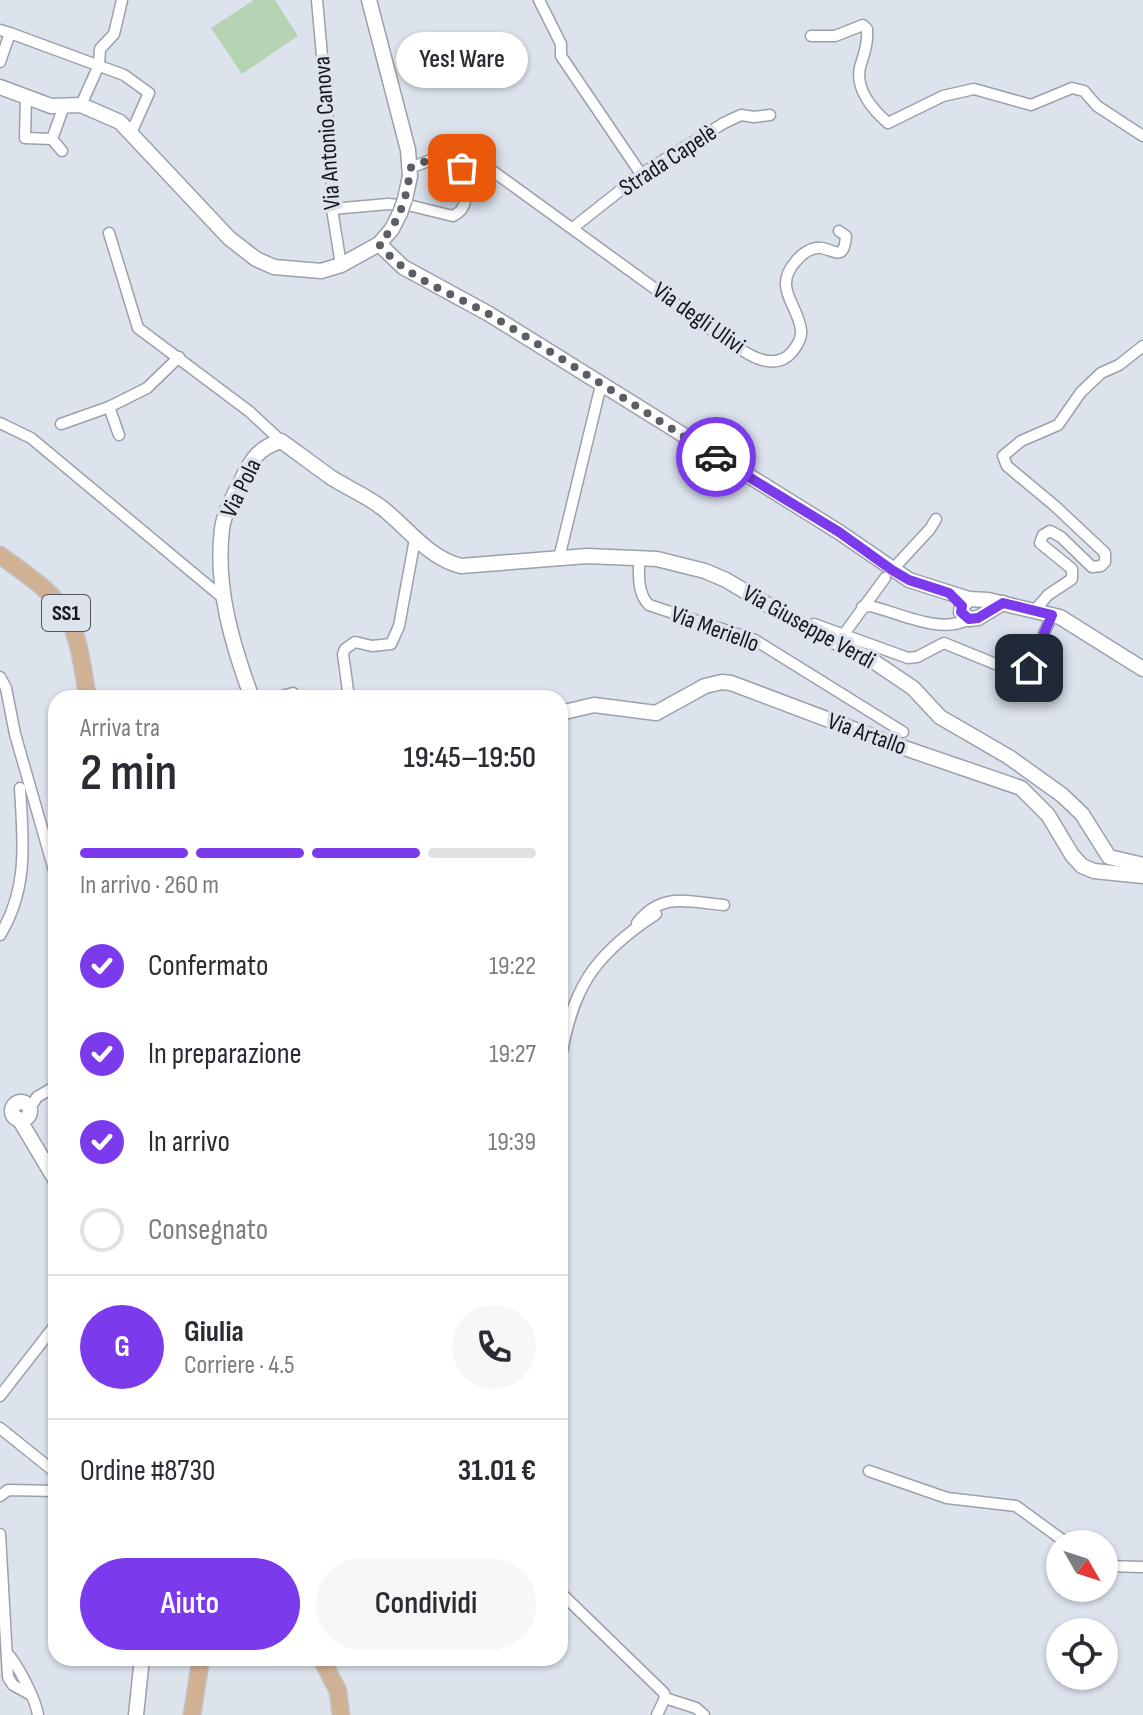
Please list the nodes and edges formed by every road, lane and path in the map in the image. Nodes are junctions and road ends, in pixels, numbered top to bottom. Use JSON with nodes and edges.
{"nodes":[{"id":1,"x":122,"y":0,"type":"edge"},
{"id":2,"x":317,"y":0,"type":"edge"},
{"id":3,"x":369,"y":0,"type":"edge"},
{"id":4,"x":539,"y":0,"type":"edge"},
{"id":5,"x":5,"y":31,"type":"edge"},
{"id":6,"x":811,"y":36,"type":"dead end"},
{"id":7,"x":0,"y":62,"type":"edge"},
{"id":8,"x":99,"y":65,"type":"junction"},
{"id":9,"x":0,"y":87,"type":"edge"},
{"id":10,"x":26,"y":96,"type":"junction"},
{"id":11,"x":81,"y":105,"type":"junction"},
{"id":12,"x":64,"y":106,"type":"junction"},
{"id":13,"x":770,"y":115,"type":"dead end"},
{"id":14,"x":131,"y":133,"type":"junction"},
{"id":15,"x":1143,"y":136,"type":"edge"},
{"id":16,"x":52,"y":139,"type":"junction"},
{"id":17,"x":62,"y":151,"type":"dead end"},
{"id":18,"x":466,"y":154,"type":"junction"},
{"id":19,"x":410,"y":168,"type":"junction"},
{"id":20,"x":641,"y":174,"type":"junction"},
{"id":21,"x":332,"y":209,"type":"junction"},
{"id":22,"x":574,"y":227,"type":"junction"},
{"id":23,"x":839,"y":231,"type":"dead end"},
{"id":24,"x":109,"y":233,"type":"dead end"},
{"id":25,"x":379,"y":244,"type":"junction"},
{"id":26,"x":341,"y":265,"type":"junction"},
{"id":27,"x":1143,"y":346,"type":"edge"},
{"id":28,"x":179,"y":357,"type":"junction"},
{"id":29,"x":601,"y":385,"type":"junction"},
{"id":30,"x":109,"y":407,"type":"junction"},
{"id":31,"x":0,"y":423,"type":"edge"},
{"id":32,"x":61,"y":424,"type":"dead end"},
{"id":33,"x":119,"y":435,"type":"dead end"},
{"id":34,"x":281,"y":441,"type":"junction"},
{"id":35,"x":936,"y":519,"type":"dead end"},
{"id":36,"x":415,"y":539,"type":"junction"},
{"id":37,"x":0,"y":555,"type":"edge"},
{"id":38,"x":559,"y":558,"type":"junction"},
{"id":39,"x":639,"y":558,"type":"junction"},
{"id":40,"x":888,"y":574,"type":"junction"},
{"id":41,"x":223,"y":598,"type":"junction"},
{"id":42,"x":862,"y":607,"type":"junction"},
{"id":43,"x":970,"y":608,"type":"junction"},
{"id":44,"x":1035,"y":610,"type":"junction"},
{"id":45,"x":1052,"y":615,"type":"junction"},
{"id":46,"x":789,"y":618,"type":"junction"},
{"id":47,"x":844,"y":634,"type":"junction"},
{"id":48,"x":1143,"y":669,"type":"edge"},
{"id":49,"x":0,"y":677,"type":"edge"},
{"id":50,"x":86,"y":690,"type":"edge"},
{"id":51,"x":249,"y":690,"type":"edge"},
{"id":52,"x":348,"y":690,"type":"edge"},
{"id":53,"x":568,"y":711,"type":"edge"},
{"id":54,"x":903,"y":732,"type":"dead end"},
{"id":55,"x":20,"y":788,"type":"dead end"},
{"id":56,"x":48,"y":849,"type":"edge"},
{"id":57,"x":1143,"y":865,"type":"edge"},
{"id":58,"x":1143,"y":876,"type":"edge"},
{"id":59,"x":724,"y":905,"type":"dead end"},
{"id":60,"x":656,"y":914,"type":"dead end"},
{"id":61,"x":630,"y":931,"type":"junction"},
{"id":62,"x":0,"y":935,"type":"edge"},
{"id":63,"x":568,"y":1007,"type":"edge"},
{"id":64,"x":48,"y":1091,"type":"edge"},
{"id":65,"x":19,"y":1114,"type":"edge"},
{"id":66,"x":48,"y":1167,"type":"edge"},
{"id":67,"x":48,"y":1334,"type":"edge"},
{"id":68,"x":0,"y":1396,"type":"edge"},
{"id":69,"x":0,"y":1428,"type":"edge"},
{"id":70,"x":48,"y":1467,"type":"edge"},
{"id":71,"x":869,"y":1471,"type":"dead end"},
{"id":72,"x":48,"y":1491,"type":"edge"},
{"id":73,"x":0,"y":1496,"type":"edge"},
{"id":74,"x":1049,"y":1530,"type":"edge"},
{"id":75,"x":0,"y":1534,"type":"edge"},
{"id":76,"x":1118,"y":1566,"type":"edge"},
{"id":77,"x":1143,"y":1567,"type":"edge"},
{"id":78,"x":568,"y":1600,"type":"edge"},
{"id":79,"x":141,"y":1666,"type":"edge"},
{"id":80,"x":200,"y":1666,"type":"edge"},
{"id":81,"x":325,"y":1666,"type":"edge"},
{"id":82,"x":665,"y":1698,"type":"junction"},
{"id":83,"x":38,"y":1715,"type":"edge"},
{"id":84,"x":136,"y":1715,"type":"edge"},
{"id":85,"x":192,"y":1715,"type":"edge"},
{"id":86,"x":341,"y":1715,"type":"edge"},
{"id":87,"x":657,"y":1715,"type":"edge"},
{"id":88,"x":704,"y":1715,"type":"edge"}],
"edges":[{"from":1,"to":8,"type":"street"},
{"from":2,"to":21,"type":"street","name":"Via Antonio Canova"},
{"from":3,"to":19,"type":"street"},
{"from":4,"to":20,"type":"street"},
{"from":5,"to":7,"type":"street"},
{"from":5,"to":8,"type":"street"},
{"from":6,"to":15,"type":"street"},
{"from":8,"to":11,"type":"street"},
{"from":8,"to":14,"type":"street"},
{"from":9,"to":10,"type":"street"},
{"from":10,"to":12,"type":"street"},
{"from":10,"to":16,"type":"street"},
{"from":11,"to":12,"type":"street"},
{"from":11,"to":14,"type":"street"},
{"from":12,"to":16,"type":"street"},
{"from":13,"to":20,"type":"street","name":"Strada Capelè"},
{"from":14,"to":26,"type":"street"},
{"from":16,"to":17,"type":"street"},
{"from":18,"to":19,"type":"street"},
{"from":18,"to":21,"type":"street"},
{"from":18,"to":22,"type":"street","name":"Via degli Ulivi"},
{"from":19,"to":25,"type":"street"},
{"from":20,"to":22,"type":"street","name":"Strada Capelè"},
{"from":21,"to":26,"type":"street","name":"Via Antonio Canova"},
{"from":22,"to":23,"type":"street","name":"Via degli Ulivi"},
{"from":24,"to":28,"type":"street","name":"Via Giuseppe Verdi"},
{"from":25,"to":26,"type":"street"},
{"from":25,"to":29,"type":"street"},
{"from":27,"to":44,"type":"street"},
{"from":28,"to":30,"type":"street"},
{"from":28,"to":34,"type":"street","name":"Via Giuseppe Verdi"},
{"from":29,"to":38,"type":"street"},
{"from":29,"to":40,"type":"street"},
{"from":30,"to":32,"type":"street"},
{"from":30,"to":33,"type":"street"},
{"from":31,"to":41,"type":"street"},
{"from":34,"to":36,"type":"street","name":"Via Giuseppe Verdi"},
{"from":34,"to":41,"type":"street","name":"Via Pola"},
{"from":35,"to":40,"type":"street"},
{"from":36,"to":38,"type":"street","name":"Via Giuseppe Verdi"},
{"from":36,"to":52,"type":"street"},
{"from":37,"to":50,"type":"main road","number":"SS1"},
{"from":38,"to":39,"type":"street","name":"Via Giuseppe Verdi"},
{"from":39,"to":46,"type":"street","name":"Via Giuseppe Verdi"},
{"from":39,"to":54,"type":"street","name":"Via Meriello"},
{"from":40,"to":42,"type":"street"},
{"from":40,"to":43,"type":"street"},
{"from":41,"to":51,"type":"street","name":"Via Pola"},
{"from":42,"to":43,"type":"street"},
{"from":42,"to":47,"type":"street"},
{"from":43,"to":44,"type":"street"},
{"from":44,"to":45,"type":"street"},
{"from":45,"to":47,"type":"street"},
{"from":45,"to":48,"type":"street"},
{"from":46,"to":47,"type":"street"},
{"from":46,"to":57,"type":"street","name":"Via Giuseppe Verdi"},
{"from":49,"to":56,"type":"street"},
{"from":53,"to":58,"type":"street","name":"Via Artallo"},
{"from":55,"to":62,"type":"street"},
{"from":59,"to":61,"type":"street"},
{"from":60,"to":61,"type":"street"},
{"from":61,"to":63,"type":"street"},
{"from":64,"to":65,"type":"street"},
{"from":65,"to":66,"type":"street"},
{"from":67,"to":68,"type":"street"},
{"from":69,"to":70,"type":"street"},
{"from":71,"to":74,"type":"street"},
{"from":72,"to":73,"type":"street"},
{"from":75,"to":83,"type":"street"},
{"from":76,"to":77,"type":"street"},
{"from":78,"to":82,"type":"street"},
{"from":79,"to":84,"type":"street"},
{"from":80,"to":85,"type":"main road"},
{"from":81,"to":86,"type":"main road"},
{"from":82,"to":87,"type":"street"},
{"from":82,"to":88,"type":"street"}]}
